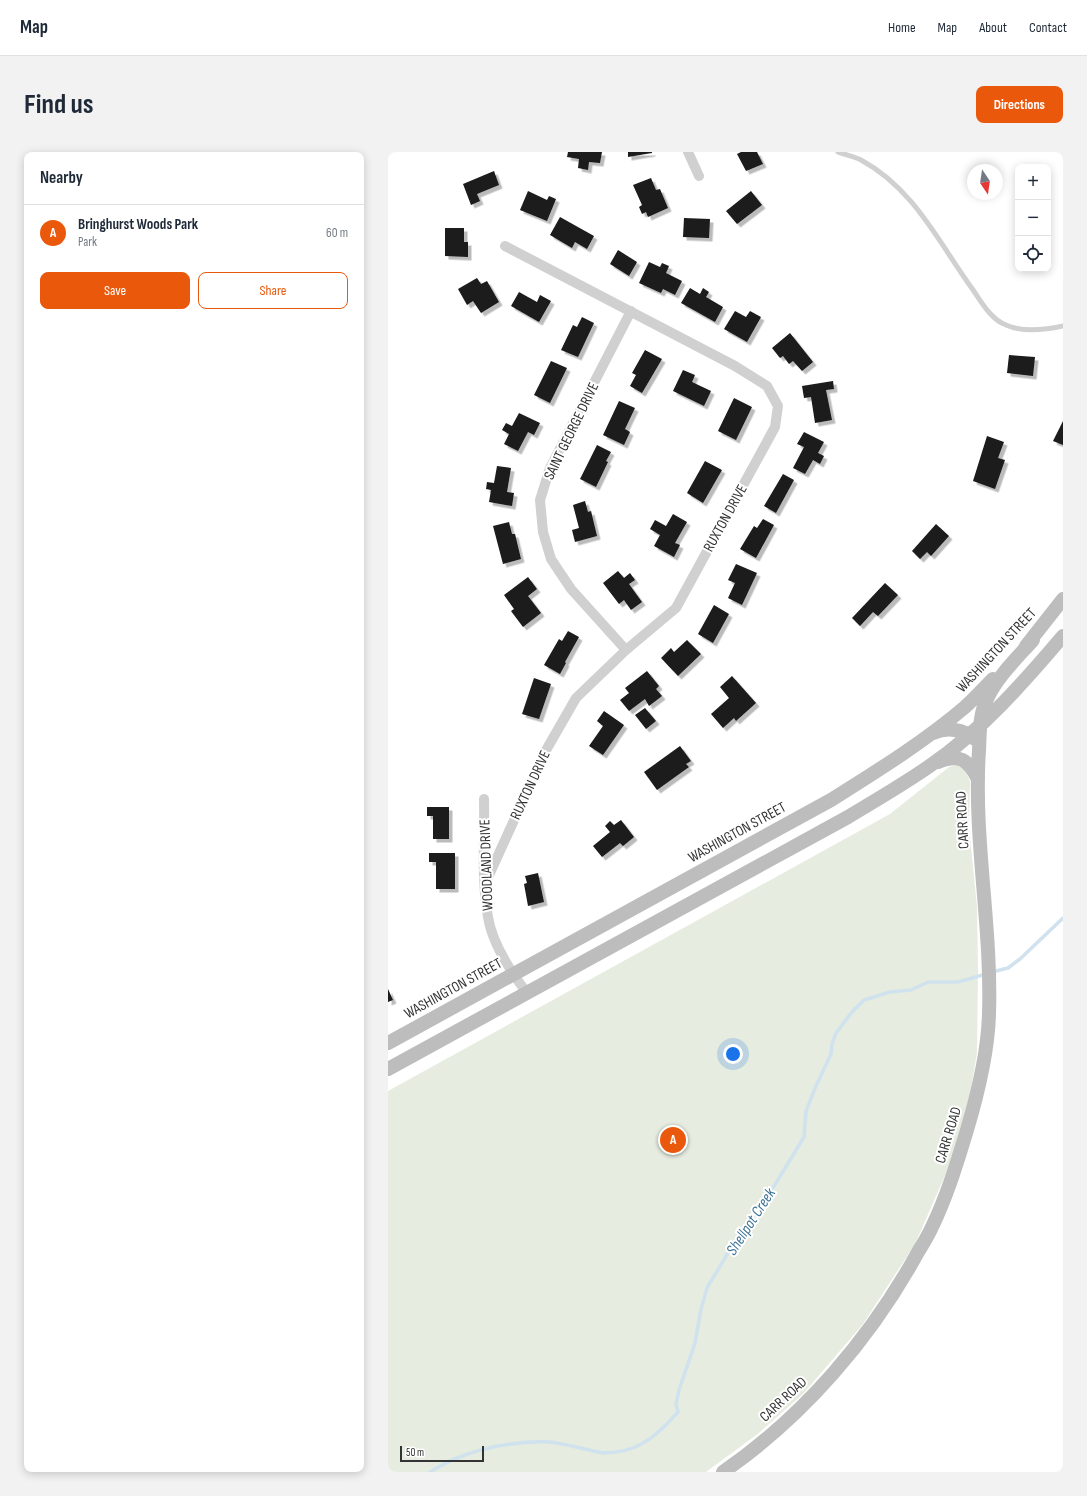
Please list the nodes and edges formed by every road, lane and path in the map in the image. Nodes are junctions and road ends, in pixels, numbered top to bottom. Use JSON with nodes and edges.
{"nodes":[{"id":1,"x":688,"y":152,"type":"edge"},
{"id":2,"x":838,"y":152,"type":"edge"},
{"id":3,"x":699,"y":176,"type":"dead end"},
{"id":4,"x":505,"y":246,"type":"dead end"},
{"id":5,"x":632,"y":312,"type":"junction"},
{"id":6,"x":1063,"y":326,"type":"edge"},
{"id":7,"x":1063,"y":599,"type":"edge"},
{"id":8,"x":1063,"y":636,"type":"edge"},
{"id":9,"x":1033,"y":640,"type":"junction"},
{"id":10,"x":626,"y":650,"type":"junction"},
{"id":11,"x":981,"y":725,"type":"junction"},
{"id":12,"x":969,"y":734,"type":"junction"},
{"id":13,"x":927,"y":735,"type":"junction"},
{"id":14,"x":979,"y":746,"type":"junction"},
{"id":15,"x":932,"y":765,"type":"junction"},
{"id":16,"x":978,"y":780,"type":"junction"},
{"id":17,"x":484,"y":800,"type":"dead end"},
{"id":18,"x":485,"y":884,"type":"junction"},
{"id":19,"x":514,"y":975,"type":"junction"},
{"id":20,"x":527,"y":993,"type":"junction"},
{"id":21,"x":388,"y":1043,"type":"edge"},
{"id":22,"x":388,"y":1069,"type":"edge"},
{"id":23,"x":722,"y":1472,"type":"edge"}],
"edges":[{"from":1,"to":3,"type":"street"},
{"from":2,"to":6,"type":"lane"},
{"from":4,"to":5,"type":"street","name":"RUXTON DRIVE"},
{"from":5,"to":10,"type":"street","name":"SAINT GEORGE DRIVE"},
{"from":5,"to":10,"type":"street","name":"RUXTON DRIVE"},
{"from":7,"to":9,"type":"main road","name":"WASHINGTON STREET"},
{"from":8,"to":11,"type":"main road"},
{"from":9,"to":11,"type":"main road","name":"CARR ROAD"},
{"from":9,"to":13,"type":"main road","name":"WASHINGTON STREET"},
{"from":10,"to":18,"type":"street","name":"RUXTON DRIVE"},
{"from":11,"to":12,"type":"main road"},
{"from":11,"to":14,"type":"main road","name":"CARR ROAD"},
{"from":12,"to":13,"type":"main road"},
{"from":12,"to":14,"type":"main road"},
{"from":12,"to":15,"type":"main road"},
{"from":13,"to":19,"type":"main road","name":"WASHINGTON STREET"},
{"from":14,"to":16,"type":"main road","name":"CARR ROAD"},
{"from":15,"to":16,"type":"main road"},
{"from":15,"to":20,"type":"main road"},
{"from":16,"to":23,"type":"main road","name":"CARR ROAD"},
{"from":17,"to":18,"type":"street","name":"WOODLAND DRIVE"},
{"from":18,"to":19,"type":"street","name":"WOODLAND DRIVE"},
{"from":19,"to":20,"type":"street","name":"WOODLAND DRIVE"},
{"from":19,"to":21,"type":"main road","name":"WASHINGTON STREET"},
{"from":20,"to":22,"type":"main road"}]}
